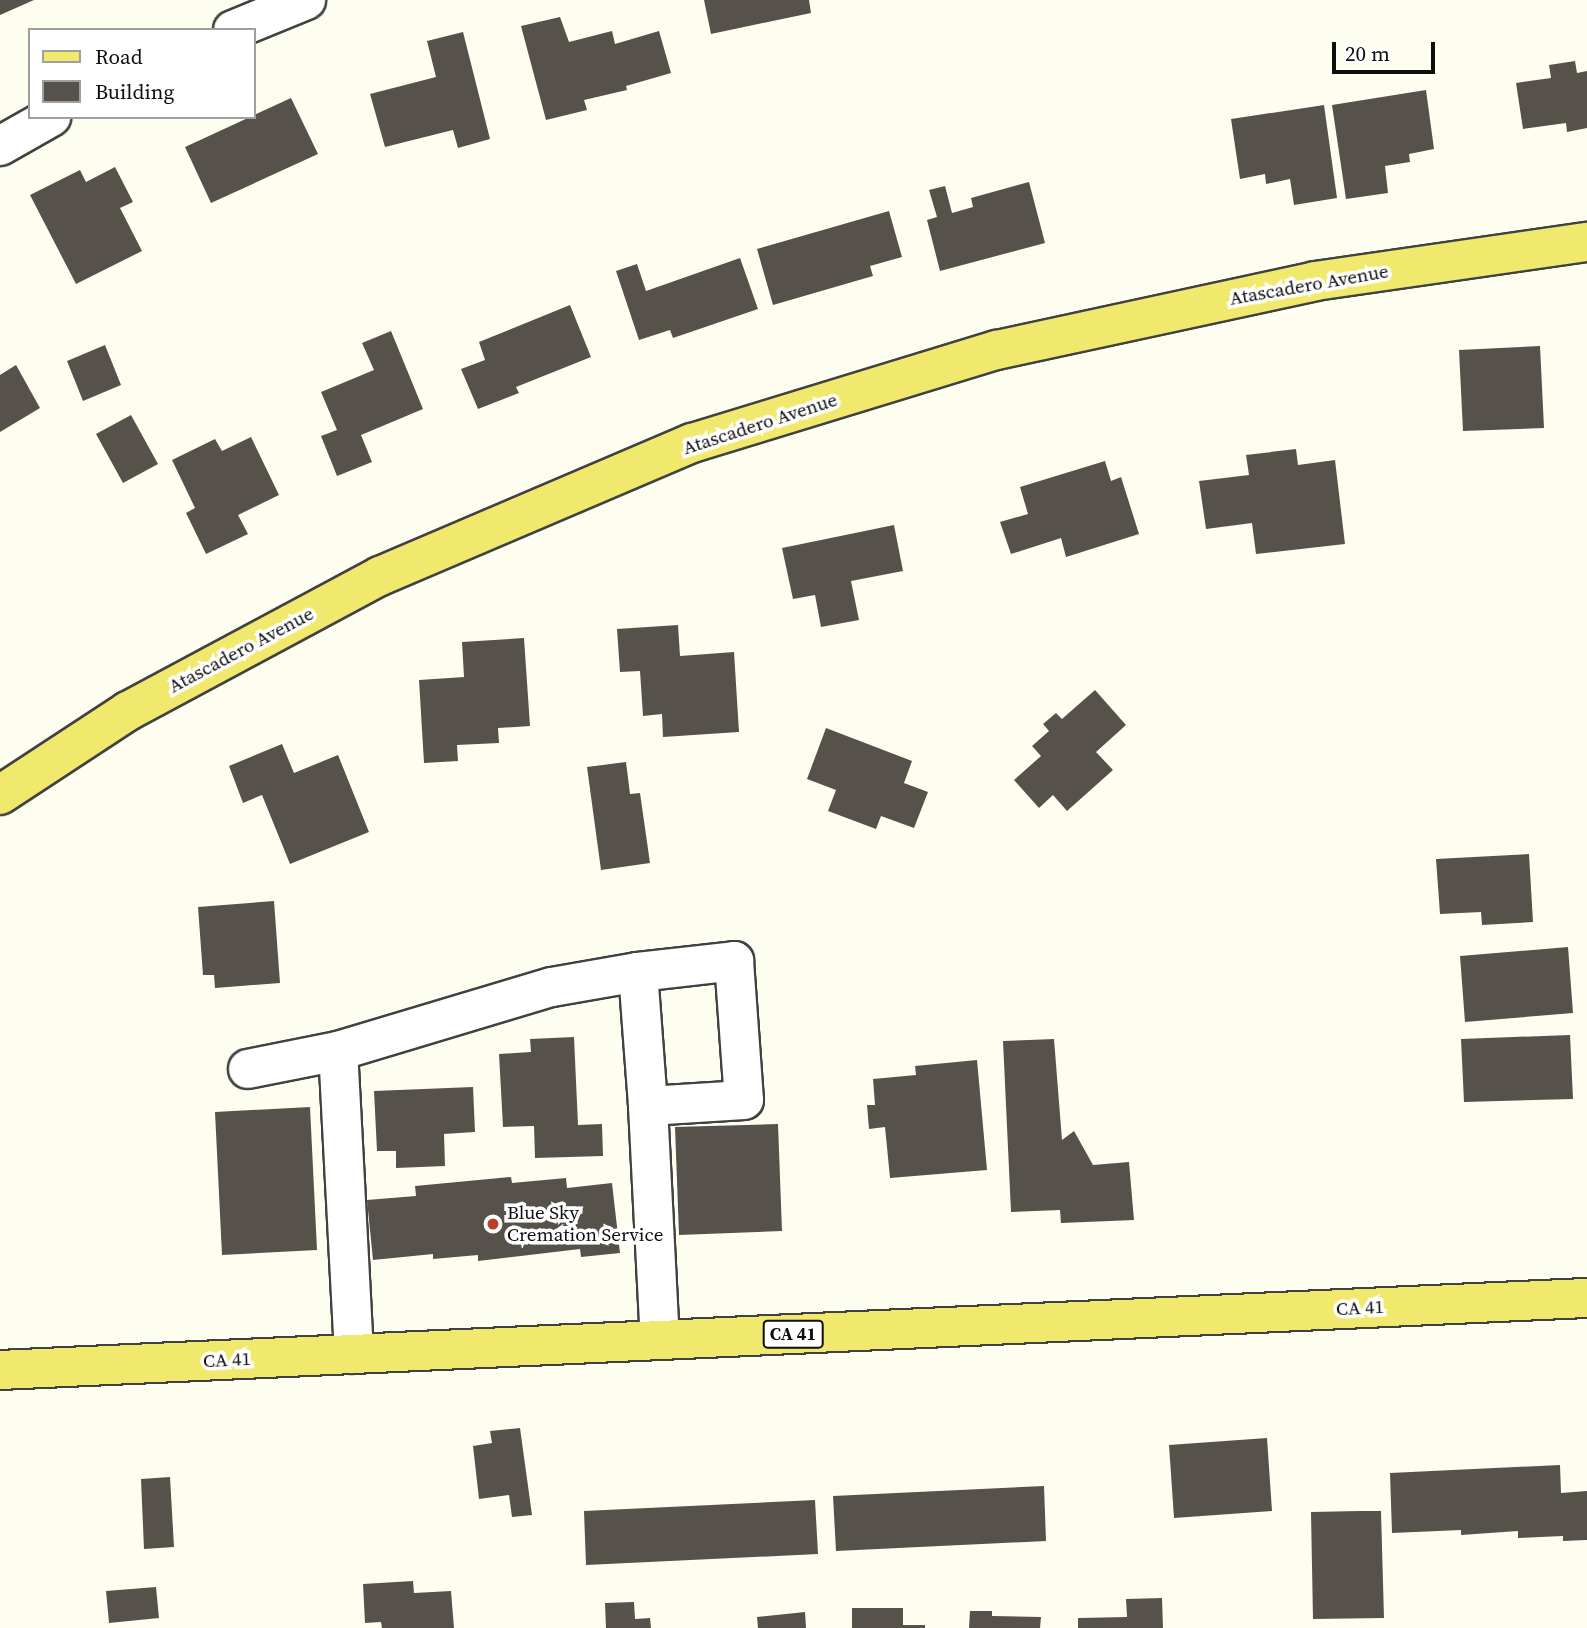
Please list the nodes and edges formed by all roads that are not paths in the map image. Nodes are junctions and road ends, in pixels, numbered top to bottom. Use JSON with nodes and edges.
{"nodes":[{"id":1,"x":306,"y":0,"type":"edge"},
{"id":2,"x":238,"y":28,"type":"edge"},
{"id":3,"x":47,"y":119,"type":"edge"},
{"id":4,"x":0,"y":146,"type":"edge"},
{"id":5,"x":1587,"y":242,"type":"edge"},
{"id":6,"x":0,"y":795,"type":"edge"},
{"id":7,"x":638,"y":972,"type":"junction"},
{"id":8,"x":338,"y":1051,"type":"junction"},
{"id":9,"x":248,"y":1069,"type":"dead end"},
{"id":10,"x":648,"y":1106,"type":"junction"},
{"id":11,"x":1587,"y":1298,"type":"edge"},
{"id":12,"x":660,"y":1340,"type":"junction"},
{"id":13,"x":354,"y":1354,"type":"junction"},
{"id":14,"x":0,"y":1370,"type":"edge"}],
"edges":[{"from":1,"to":2,"type":"street"},
{"from":3,"to":4,"type":"street"},
{"from":5,"to":6,"type":"main road","name":"Atascadero Avenue"},
{"from":7,"to":8,"type":"street"},
{"from":7,"to":10,"type":"street"},
{"from":7,"to":10,"type":"street"},
{"from":8,"to":9,"type":"street"},
{"from":8,"to":13,"type":"street"},
{"from":10,"to":12,"type":"street"},
{"from":11,"to":12,"type":"main road","name":"CA 41","number":"CA 41"},
{"from":12,"to":13,"type":"main road","name":"CA 41","number":"CA 41"},
{"from":13,"to":14,"type":"main road","name":"CA 41","number":"CA 41"}]}
